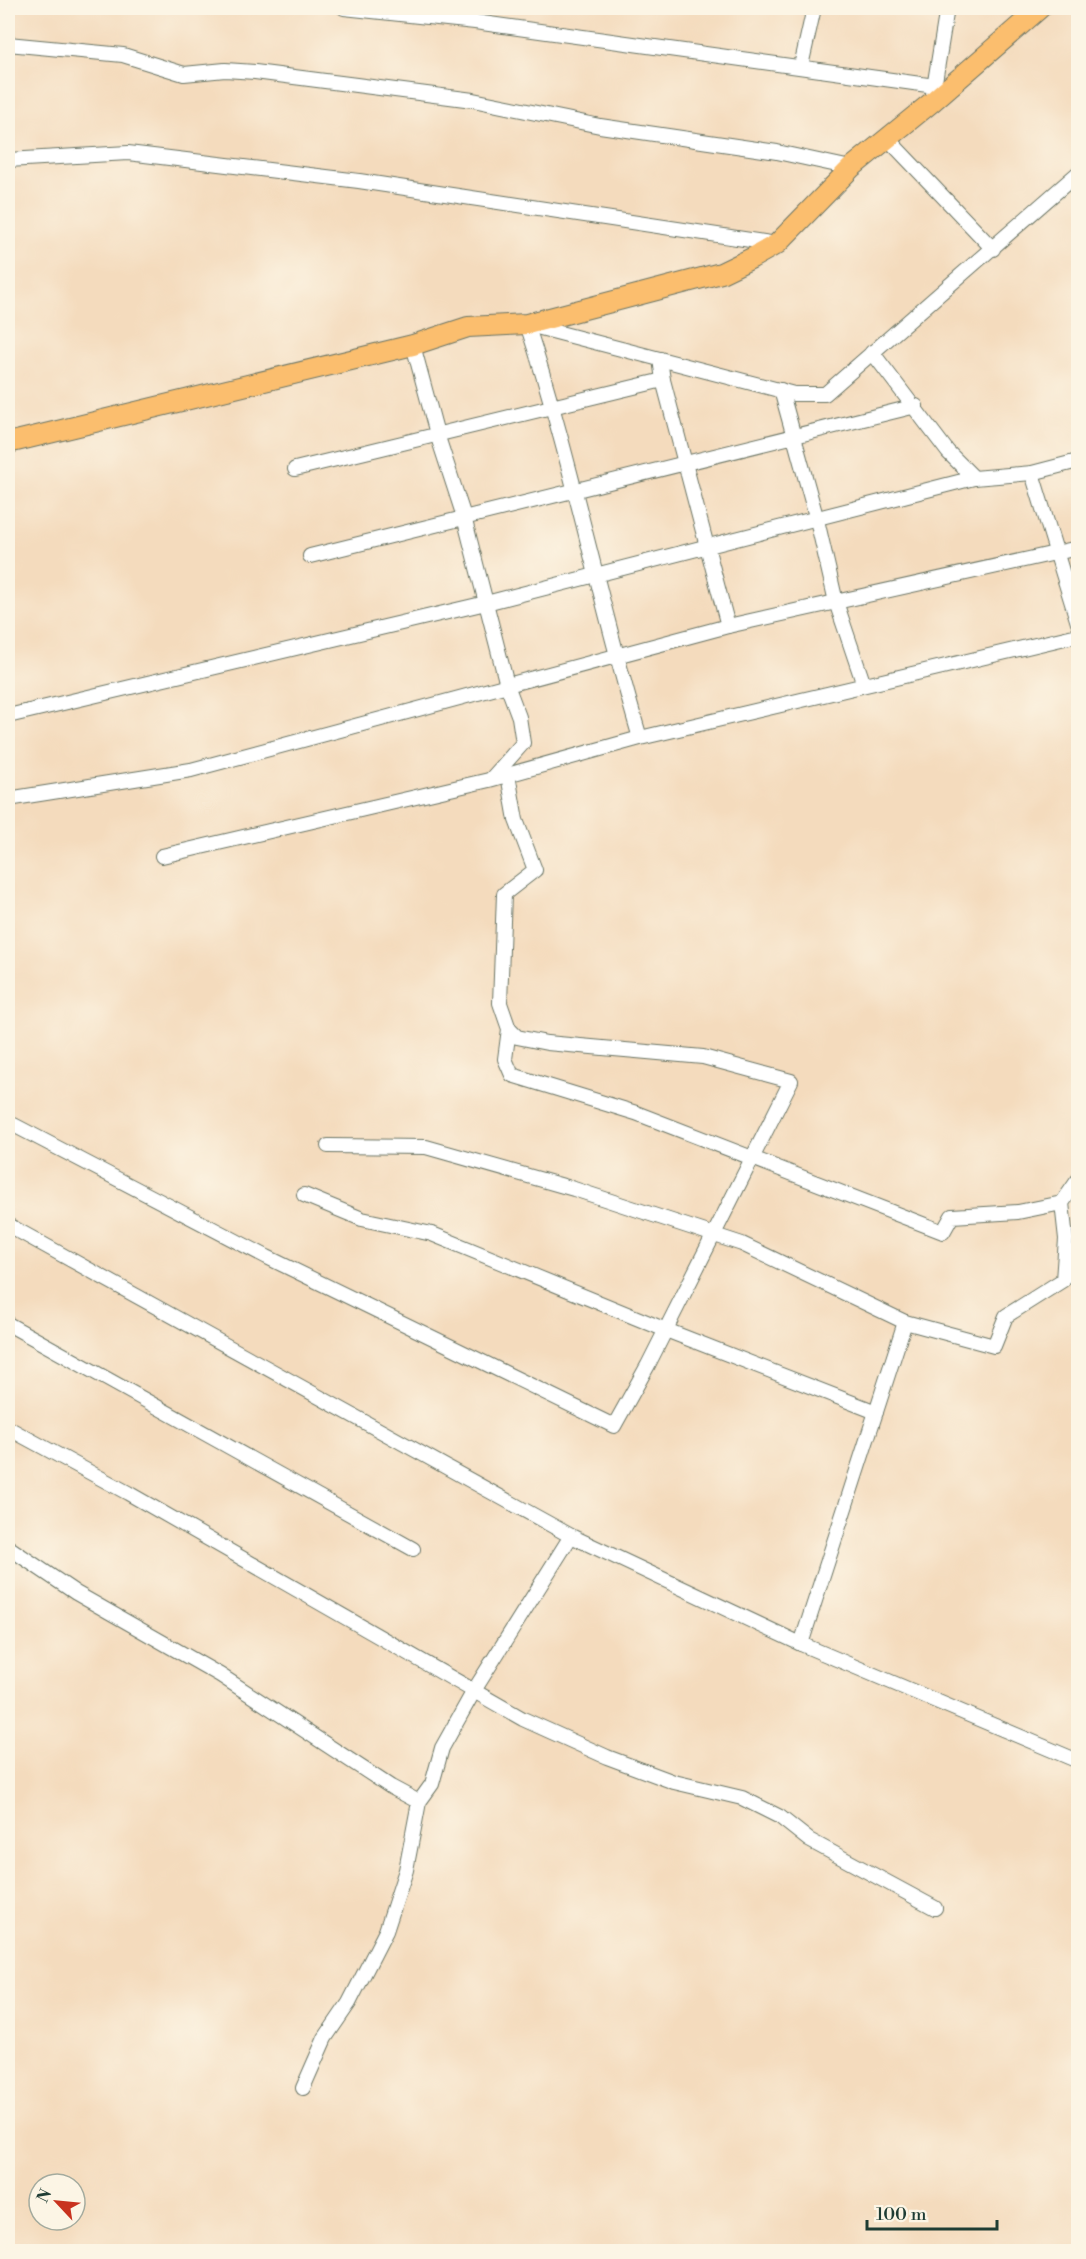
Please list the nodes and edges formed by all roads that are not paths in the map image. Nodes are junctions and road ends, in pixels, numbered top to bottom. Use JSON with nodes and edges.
{"nodes":[{"id":1,"x":344,"y":8,"type":"edge"},
{"id":2,"x":813,"y":8,"type":"edge"},
{"id":3,"x":930,"y":8,"type":"edge"},
{"id":4,"x":1040,"y":8,"type":"edge"},
{"id":5,"x":947,"y":10,"type":"edge"},
{"id":6,"x":8,"y":44,"type":"edge"},
{"id":7,"x":801,"y":66,"type":"junction"},
{"id":8,"x":933,"y":94,"type":"junction"},
{"id":9,"x":888,"y":139,"type":"junction"},
{"id":10,"x":8,"y":160,"type":"edge"},
{"id":11,"x":851,"y":168,"type":"junction"},
{"id":12,"x":1076,"y":180,"type":"edge"},
{"id":13,"x":777,"y":244,"type":"junction"},
{"id":14,"x":993,"y":249,"type":"junction"},
{"id":15,"x":527,"y":324,"type":"junction"},
{"id":16,"x":413,"y":345,"type":"junction"},
{"id":17,"x":872,"y":352,"type":"junction"},
{"id":18,"x":660,"y":359,"type":"junction"},
{"id":19,"x":663,"y":380,"type":"junction"},
{"id":20,"x":781,"y":390,"type":"junction"},
{"id":21,"x":916,"y":406,"type":"junction"},
{"id":22,"x":554,"y":407,"type":"junction"},
{"id":23,"x":437,"y":434,"type":"junction"},
{"id":24,"x":792,"y":436,"type":"junction"},
{"id":25,"x":8,"y":444,"type":"edge"},
{"id":26,"x":1078,"y":461,"type":"edge"},
{"id":27,"x":687,"y":463,"type":"junction"},
{"id":28,"x":295,"y":469,"type":"dead end"},
{"id":29,"x":1032,"y":473,"type":"junction"},
{"id":30,"x":974,"y":478,"type":"junction"},
{"id":31,"x":576,"y":491,"type":"junction"},
{"id":32,"x":464,"y":517,"type":"junction"},
{"id":33,"x":818,"y":520,"type":"junction"},
{"id":34,"x":708,"y":545,"type":"junction"},
{"id":35,"x":1078,"y":548,"type":"edge"},
{"id":36,"x":1058,"y":554,"type":"junction"},
{"id":37,"x":310,"y":556,"type":"dead end"},
{"id":38,"x":596,"y":575,"type":"junction"},
{"id":39,"x":837,"y":602,"type":"junction"},
{"id":40,"x":486,"y":603,"type":"junction"},
{"id":41,"x":1078,"y":623,"type":"edge"},
{"id":42,"x":728,"y":626,"type":"junction"},
{"id":43,"x":1078,"y":635,"type":"edge"},
{"id":44,"x":616,"y":658,"type":"junction"},
{"id":45,"x":507,"y":685,"type":"junction"},
{"id":46,"x":864,"y":685,"type":"junction"},
{"id":47,"x":8,"y":716,"type":"edge"},
{"id":48,"x":640,"y":738,"type":"junction"},
{"id":49,"x":508,"y":775,"type":"junction"},
{"id":50,"x":489,"y":780,"type":"junction"},
{"id":51,"x":8,"y":799,"type":"edge"},
{"id":52,"x":162,"y":856,"type":"dead end"},
{"id":53,"x":509,"y":1029,"type":"junction"},
{"id":54,"x":8,"y":1122,"type":"edge"},
{"id":55,"x":327,"y":1146,"type":"dead end"},
{"id":56,"x":753,"y":1157,"type":"junction"},
{"id":57,"x":1078,"y":1180,"type":"edge"},
{"id":58,"x":304,"y":1195,"type":"dead end"},
{"id":59,"x":1062,"y":1203,"type":"junction"},
{"id":60,"x":8,"y":1225,"type":"edge"},
{"id":61,"x":713,"y":1236,"type":"junction"},
{"id":62,"x":905,"y":1322,"type":"junction"},
{"id":63,"x":8,"y":1324,"type":"edge"},
{"id":64,"x":666,"y":1330,"type":"junction"},
{"id":65,"x":876,"y":1412,"type":"junction"},
{"id":66,"x":8,"y":1428,"type":"edge"},
{"id":67,"x":571,"y":1536,"type":"junction"},
{"id":68,"x":8,"y":1547,"type":"edge"},
{"id":69,"x":413,"y":1549,"type":"dead end"},
{"id":70,"x":801,"y":1644,"type":"junction"},
{"id":71,"x":475,"y":1689,"type":"junction"},
{"id":72,"x":1078,"y":1761,"type":"edge"},
{"id":73,"x":419,"y":1802,"type":"junction"},
{"id":74,"x":935,"y":1908,"type":"dead end"},
{"id":75,"x":303,"y":2088,"type":"dead end"}],
"edges":[{"from":1,"to":7,"type":"street"},
{"from":2,"to":7,"type":"street"},
{"from":3,"to":5,"type":"street"},
{"from":4,"to":8,"type":"highway"},
{"from":5,"to":8,"type":"street"},
{"from":6,"to":11,"type":"street"},
{"from":7,"to":8,"type":"street"},
{"from":8,"to":9,"type":"highway"},
{"from":9,"to":11,"type":"highway"},
{"from":9,"to":14,"type":"street"},
{"from":10,"to":13,"type":"street"},
{"from":11,"to":13,"type":"highway"},
{"from":12,"to":14,"type":"street"},
{"from":13,"to":15,"type":"highway"},
{"from":14,"to":17,"type":"street"},
{"from":15,"to":16,"type":"highway"},
{"from":15,"to":18,"type":"street"},
{"from":15,"to":22,"type":"street"},
{"from":16,"to":23,"type":"street"},
{"from":16,"to":25,"type":"highway"},
{"from":17,"to":20,"type":"street"},
{"from":17,"to":21,"type":"street"},
{"from":18,"to":19,"type":"street"},
{"from":18,"to":20,"type":"street"},
{"from":19,"to":22,"type":"street"},
{"from":19,"to":27,"type":"street"},
{"from":20,"to":24,"type":"street"},
{"from":21,"to":24,"type":"street"},
{"from":21,"to":30,"type":"street"},
{"from":22,"to":23,"type":"street"},
{"from":22,"to":31,"type":"street"},
{"from":23,"to":28,"type":"street"},
{"from":23,"to":32,"type":"street"},
{"from":24,"to":27,"type":"street"},
{"from":24,"to":33,"type":"street"},
{"from":26,"to":29,"type":"street"},
{"from":27,"to":31,"type":"street"},
{"from":27,"to":34,"type":"street"},
{"from":29,"to":30,"type":"street"},
{"from":29,"to":36,"type":"street"},
{"from":30,"to":33,"type":"street"},
{"from":31,"to":32,"type":"street"},
{"from":31,"to":38,"type":"street"},
{"from":32,"to":37,"type":"street"},
{"from":32,"to":40,"type":"street"},
{"from":33,"to":34,"type":"street"},
{"from":33,"to":39,"type":"street"},
{"from":34,"to":38,"type":"street"},
{"from":34,"to":42,"type":"street"},
{"from":35,"to":36,"type":"street"},
{"from":36,"to":39,"type":"street"},
{"from":36,"to":41,"type":"street"},
{"from":38,"to":40,"type":"street"},
{"from":38,"to":44,"type":"street"},
{"from":39,"to":42,"type":"street"},
{"from":39,"to":46,"type":"street"},
{"from":40,"to":45,"type":"street"},
{"from":40,"to":47,"type":"street"},
{"from":42,"to":44,"type":"street"},
{"from":43,"to":46,"type":"street"},
{"from":44,"to":45,"type":"street"},
{"from":44,"to":48,"type":"street"},
{"from":45,"to":50,"type":"street"},
{"from":45,"to":51,"type":"street"},
{"from":46,"to":48,"type":"street"},
{"from":48,"to":49,"type":"street"},
{"from":49,"to":50,"type":"street"},
{"from":49,"to":53,"type":"street"},
{"from":50,"to":52,"type":"street"},
{"from":53,"to":56,"type":"street"},
{"from":53,"to":56,"type":"street"},
{"from":54,"to":64,"type":"street"},
{"from":55,"to":61,"type":"street"},
{"from":56,"to":59,"type":"street"},
{"from":56,"to":61,"type":"street"},
{"from":57,"to":59,"type":"street"},
{"from":58,"to":64,"type":"street"},
{"from":59,"to":62,"type":"street"},
{"from":60,"to":67,"type":"street"},
{"from":61,"to":62,"type":"street"},
{"from":61,"to":64,"type":"street"},
{"from":62,"to":65,"type":"street"},
{"from":63,"to":69,"type":"street"},
{"from":64,"to":65,"type":"street"},
{"from":65,"to":70,"type":"street"},
{"from":66,"to":71,"type":"street"},
{"from":67,"to":70,"type":"street"},
{"from":67,"to":71,"type":"street"},
{"from":68,"to":73,"type":"street"},
{"from":70,"to":72,"type":"street"},
{"from":71,"to":73,"type":"street"},
{"from":71,"to":74,"type":"street"},
{"from":73,"to":75,"type":"street"}]}
